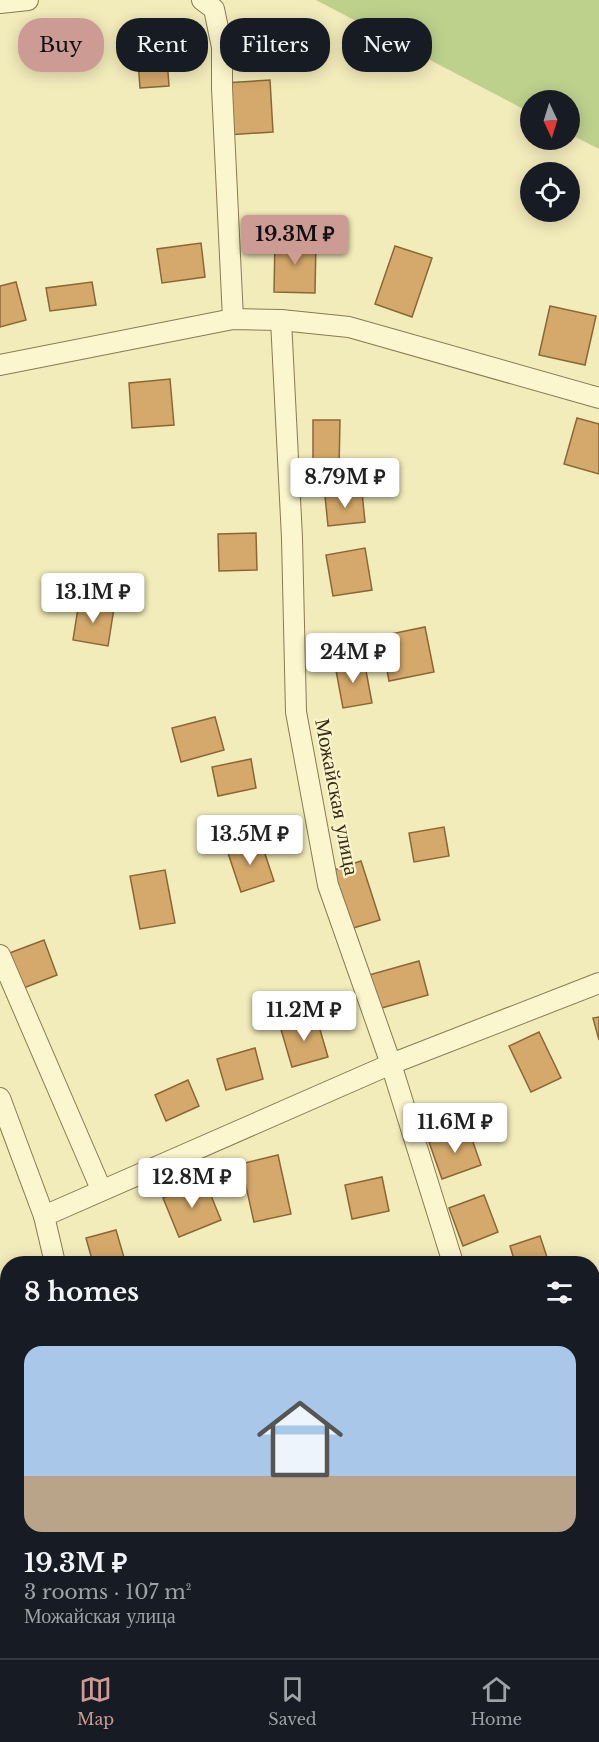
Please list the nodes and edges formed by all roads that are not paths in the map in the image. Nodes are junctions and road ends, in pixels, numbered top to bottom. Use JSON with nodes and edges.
{"nodes":[{"id":1,"x":28,"y":0,"type":"edge"},
{"id":2,"x":201,"y":0,"type":"edge"},
{"id":3,"x":0,"y":3,"type":"edge"},
{"id":4,"x":233,"y":319,"type":"junction"},
{"id":5,"x":281,"y":320,"type":"junction"},
{"id":6,"x":0,"y":365,"type":"edge"},
{"id":7,"x":599,"y":398,"type":"edge"},
{"id":8,"x":0,"y":954,"type":"edge"},
{"id":9,"x":599,"y":983,"type":"edge"},
{"id":10,"x":391,"y":1064,"type":"junction"},
{"id":11,"x":0,"y":1098,"type":"edge"},
{"id":12,"x":101,"y":1189,"type":"junction"},
{"id":13,"x":44,"y":1215,"type":"junction"},
{"id":14,"x":53,"y":1256,"type":"edge"},
{"id":15,"x":451,"y":1256,"type":"edge"}],
"edges":[{"from":1,"to":3,"type":"street"},
{"from":2,"to":4,"type":"street"},
{"from":4,"to":5,"type":"street"},
{"from":4,"to":6,"type":"street"},
{"from":5,"to":7,"type":"street"},
{"from":5,"to":10,"type":"street","name":"Можайская улица"},
{"from":8,"to":12,"type":"street"},
{"from":9,"to":10,"type":"street"},
{"from":10,"to":12,"type":"street"},
{"from":10,"to":15,"type":"street","name":"Можайская улица"},
{"from":11,"to":13,"type":"street"},
{"from":12,"to":13,"type":"street"},
{"from":13,"to":14,"type":"street"}]}
